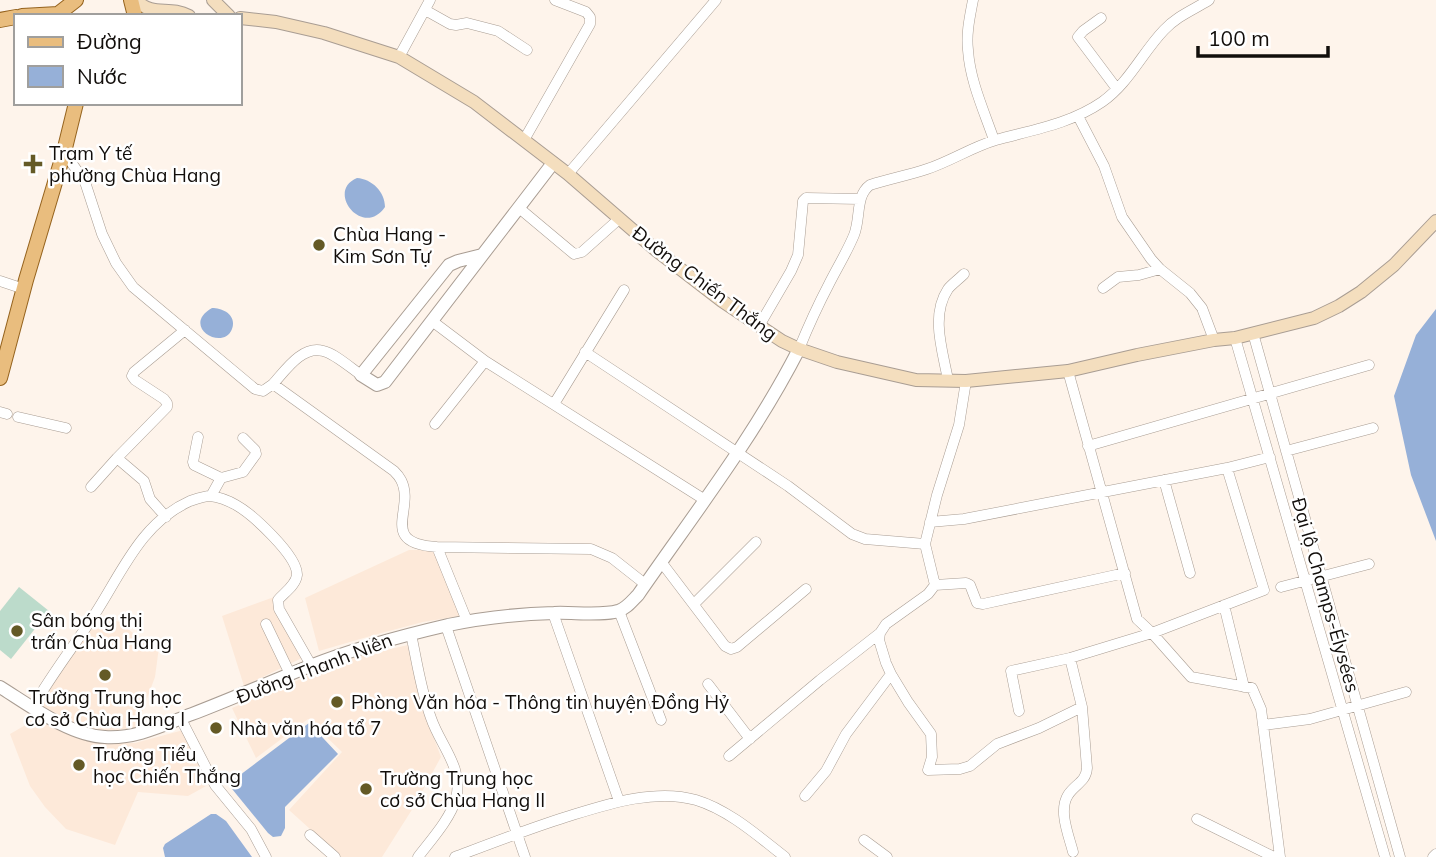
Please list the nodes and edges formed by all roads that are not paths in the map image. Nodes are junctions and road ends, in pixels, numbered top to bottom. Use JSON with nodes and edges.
{"nodes":[{"id":1,"x":76,"y":0,"type":"edge"},
{"id":2,"x":136,"y":0,"type":"edge"},
{"id":3,"x":214,"y":0,"type":"edge"},
{"id":4,"x":555,"y":0,"type":"edge"},
{"id":5,"x":716,"y":0,"type":"edge"},
{"id":6,"x":973,"y":0,"type":"edge"},
{"id":7,"x":1209,"y":0,"type":"edge"},
{"id":8,"x":427,"y":5,"type":"edge"},
{"id":9,"x":58,"y":14,"type":"edge"},
{"id":10,"x":185,"y":14,"type":"edge"},
{"id":11,"x":227,"y":14,"type":"edge"},
{"id":12,"x":242,"y":18,"type":"edge"},
{"id":13,"x":1101,"y":18,"type":"dead end"},
{"id":14,"x":527,"y":50,"type":"dead end"},
{"id":15,"x":399,"y":57,"type":"junction"},
{"id":16,"x":1117,"y":89,"type":"junction"},
{"id":17,"x":76,"y":105,"type":"edge"},
{"id":18,"x":1078,"y":116,"type":"junction"},
{"id":19,"x":524,"y":140,"type":"junction"},
{"id":20,"x":994,"y":140,"type":"junction"},
{"id":21,"x":64,"y":152,"type":"junction"},
{"id":22,"x":553,"y":163,"type":"junction"},
{"id":23,"x":568,"y":174,"type":"junction"},
{"id":24,"x":860,"y":199,"type":"junction"},
{"id":25,"x":519,"y":208,"type":"junction"},
{"id":26,"x":619,"y":219,"type":"junction"},
{"id":27,"x":1436,"y":221,"type":"edge"},
{"id":28,"x":482,"y":255,"type":"junction"},
{"id":29,"x":1160,"y":269,"type":"junction"},
{"id":30,"x":964,"y":274,"type":"dead end"},
{"id":31,"x":0,"y":281,"type":"edge"},
{"id":32,"x":1102,"y":288,"type":"dead end"},
{"id":33,"x":23,"y":289,"type":"junction"},
{"id":34,"x":624,"y":290,"type":"dead end"},
{"id":35,"x":432,"y":320,"type":"junction"},
{"id":36,"x":760,"y":327,"type":"junction"},
{"id":37,"x":185,"y":330,"type":"junction"},
{"id":38,"x":1253,"y":332,"type":"junction"},
{"id":39,"x":1235,"y":338,"type":"junction"},
{"id":40,"x":1214,"y":340,"type":"junction"},
{"id":41,"x":799,"y":349,"type":"junction"},
{"id":42,"x":585,"y":352,"type":"junction"},
{"id":43,"x":485,"y":360,"type":"junction"},
{"id":44,"x":1369,"y":365,"type":"dead end"},
{"id":45,"x":1068,"y":371,"type":"junction"},
{"id":46,"x":1,"y":374,"type":"edge"},
{"id":47,"x":361,"y":375,"type":"junction"},
{"id":48,"x":948,"y":380,"type":"junction"},
{"id":49,"x":966,"y":381,"type":"junction"},
{"id":50,"x":273,"y":384,"type":"junction"},
{"id":51,"x":1270,"y":393,"type":"junction"},
{"id":52,"x":1253,"y":398,"type":"junction"},
{"id":53,"x":554,"y":404,"type":"junction"},
{"id":54,"x":8,"y":414,"type":"edge"},
{"id":55,"x":435,"y":424,"type":"dead end"},
{"id":56,"x":66,"y":428,"type":"dead end"},
{"id":57,"x":1373,"y":428,"type":"dead end"},
{"id":58,"x":198,"y":437,"type":"dead end"},
{"id":59,"x":243,"y":438,"type":"dead end"},
{"id":60,"x":1088,"y":446,"type":"junction"},
{"id":61,"x":738,"y":452,"type":"junction"},
{"id":62,"x":1286,"y":452,"type":"junction"},
{"id":63,"x":1270,"y":457,"type":"junction"},
{"id":64,"x":117,"y":458,"type":"junction"},
{"id":65,"x":1227,"y":468,"type":"junction"},
{"id":66,"x":221,"y":478,"type":"junction"},
{"id":67,"x":1164,"y":480,"type":"junction"},
{"id":68,"x":91,"y":487,"type":"dead end"},
{"id":69,"x":1101,"y":492,"type":"junction"},
{"id":70,"x":211,"y":496,"type":"junction"},
{"id":71,"x":705,"y":500,"type":"junction"},
{"id":72,"x":166,"y":517,"type":"junction"},
{"id":73,"x":930,"y":522,"type":"junction"},
{"id":74,"x":756,"y":542,"type":"dead end"},
{"id":75,"x":925,"y":544,"type":"junction"},
{"id":76,"x":437,"y":547,"type":"junction"},
{"id":77,"x":662,"y":562,"type":"junction"},
{"id":78,"x":1369,"y":564,"type":"dead end"},
{"id":79,"x":1125,"y":573,"type":"junction"},
{"id":80,"x":1190,"y":573,"type":"dead end"},
{"id":81,"x":1321,"y":577,"type":"junction"},
{"id":82,"x":1306,"y":581,"type":"junction"},
{"id":83,"x":645,"y":584,"type":"junction"},
{"id":84,"x":935,"y":585,"type":"junction"},
{"id":85,"x":1281,"y":587,"type":"dead end"},
{"id":86,"x":806,"y":589,"type":"dead end"},
{"id":87,"x":694,"y":604,"type":"junction"},
{"id":88,"x":1224,"y":605,"type":"junction"},
{"id":89,"x":619,"y":611,"type":"junction"},
{"id":90,"x":553,"y":613,"type":"junction"},
{"id":91,"x":467,"y":621,"type":"junction"},
{"id":92,"x":266,"y":624,"type":"dead end"},
{"id":93,"x":446,"y":626,"type":"junction"},
{"id":94,"x":880,"y":633,"type":"junction"},
{"id":95,"x":1152,"y":633,"type":"junction"},
{"id":96,"x":411,"y":634,"type":"junction"},
{"id":97,"x":1070,"y":657,"type":"junction"},
{"id":98,"x":312,"y":665,"type":"junction"},
{"id":99,"x":290,"y":674,"type":"junction"},
{"id":100,"x":891,"y":674,"type":"junction"},
{"id":101,"x":708,"y":684,"type":"dead end"},
{"id":102,"x":0,"y":687,"type":"edge"},
{"id":103,"x":1244,"y":687,"type":"junction"},
{"id":104,"x":1406,"y":692,"type":"dead end"},
{"id":105,"x":1358,"y":706,"type":"junction"},
{"id":106,"x":33,"y":707,"type":"junction"},
{"id":107,"x":1082,"y":707,"type":"junction"},
{"id":108,"x":1343,"y":710,"type":"junction"},
{"id":109,"x":1019,"y":711,"type":"dead end"},
{"id":110,"x":181,"y":719,"type":"junction"},
{"id":111,"x":661,"y":720,"type":"dead end"},
{"id":112,"x":1263,"y":725,"type":"junction"},
{"id":113,"x":750,"y":739,"type":"junction"},
{"id":114,"x":729,"y":756,"type":"dead end"},
{"id":115,"x":805,"y":796,"type":"dead end"},
{"id":116,"x":620,"y":801,"type":"junction"},
{"id":117,"x":1197,"y":819,"type":"dead end"},
{"id":118,"x":516,"y":833,"type":"junction"},
{"id":119,"x":310,"y":835,"type":"dead end"},
{"id":120,"x":864,"y":840,"type":"dead end"},
{"id":121,"x":772,"y":847,"type":"junction"},
{"id":122,"x":1073,"y":852,"type":"dead end"},
{"id":123,"x":266,"y":857,"type":"edge"},
{"id":124,"x":335,"y":857,"type":"edge"},
{"id":125,"x":418,"y":857,"type":"edge"},
{"id":126,"x":455,"y":857,"type":"edge"},
{"id":127,"x":524,"y":857,"type":"edge"},
{"id":128,"x":765,"y":857,"type":"edge"},
{"id":129,"x":785,"y":857,"type":"edge"},
{"id":130,"x":887,"y":857,"type":"edge"},
{"id":131,"x":1274,"y":857,"type":"edge"},
{"id":132,"x":1280,"y":857,"type":"edge"},
{"id":133,"x":1385,"y":857,"type":"edge"},
{"id":134,"x":1400,"y":857,"type":"edge"}],
"edges":[{"from":1,"to":9,"type":"main road"},
{"from":2,"to":10,"type":"main road"},
{"from":3,"to":11,"type":"main road"},
{"from":4,"to":19,"type":"street"},
{"from":5,"to":23,"type":"street"},
{"from":6,"to":20,"type":"street"},
{"from":7,"to":16,"type":"street"},
{"from":8,"to":14,"type":"street"},
{"from":8,"to":15,"type":"street"},
{"from":12,"to":15,"type":"main road","name":"Đường Chiến Thắng"},
{"from":13,"to":16,"type":"street"},
{"from":15,"to":19,"type":"main road","name":"Đường Chiến Thắng"},
{"from":16,"to":18,"type":"street"},
{"from":17,"to":21,"type":"main road"},
{"from":18,"to":20,"type":"street"},
{"from":18,"to":29,"type":"street"},
{"from":19,"to":22,"type":"main road","name":"Đường Chiến Thắng"},
{"from":20,"to":24,"type":"street"},
{"from":21,"to":33,"type":"main road"},
{"from":21,"to":37,"type":"street"},
{"from":22,"to":23,"type":"main road","name":"Đường Chiến Thắng"},
{"from":22,"to":25,"type":"street"},
{"from":23,"to":26,"type":"main road","name":"Đường Chiến Thắng"},
{"from":24,"to":36,"type":"street"},
{"from":24,"to":41,"type":"street"},
{"from":25,"to":26,"type":"street"},
{"from":25,"to":28,"type":"street"},
{"from":26,"to":36,"type":"main road","name":"Đường Chiến Thắng"},
{"from":27,"to":38,"type":"main road","name":"Đường Chiến Thắng"},
{"from":28,"to":35,"type":"street"},
{"from":28,"to":47,"type":"street"},
{"from":29,"to":32,"type":"street"},
{"from":29,"to":40,"type":"street"},
{"from":30,"to":48,"type":"street"},
{"from":31,"to":33,"type":"street"},
{"from":33,"to":46,"type":"main road"},
{"from":34,"to":42,"type":"street"},
{"from":35,"to":43,"type":"street"},
{"from":35,"to":47,"type":"street"},
{"from":36,"to":41,"type":"main road","name":"Đường Chiến Thắng"},
{"from":37,"to":50,"type":"street"},
{"from":37,"to":64,"type":"street"},
{"from":38,"to":39,"type":"main road","name":"Đường Chiến Thắng"},
{"from":38,"to":51,"type":"street","name":"Đại lộ Champs-Élysées"},
{"from":39,"to":40,"type":"main road","name":"Đường Chiến Thắng"},
{"from":39,"to":52,"type":"street","name":"Đại lộ Champs-Élysées"},
{"from":40,"to":45,"type":"main road","name":"Đường Chiến Thắng"},
{"from":41,"to":48,"type":"main road","name":"Đường Chiến Thắng"},
{"from":41,"to":61,"type":"street"},
{"from":42,"to":53,"type":"street"},
{"from":42,"to":61,"type":"street"},
{"from":43,"to":53,"type":"street"},
{"from":43,"to":55,"type":"street"},
{"from":44,"to":51,"type":"street"},
{"from":45,"to":49,"type":"main road","name":"Đường Chiến Thắng"},
{"from":45,"to":60,"type":"street"},
{"from":47,"to":50,"type":"street"},
{"from":48,"to":49,"type":"main road","name":"Đường Chiến Thắng"},
{"from":49,"to":73,"type":"street"},
{"from":50,"to":76,"type":"street"},
{"from":51,"to":52,"type":"street"},
{"from":51,"to":62,"type":"street","name":"Đại lộ Champs-Élysées"},
{"from":52,"to":60,"type":"street"},
{"from":52,"to":63,"type":"street","name":"Đại lộ Champs-Élysées"},
{"from":53,"to":71,"type":"street"},
{"from":54,"to":56,"type":"street"},
{"from":57,"to":62,"type":"street"},
{"from":58,"to":66,"type":"street"},
{"from":59,"to":66,"type":"street"},
{"from":60,"to":69,"type":"street"},
{"from":61,"to":71,"type":"street"},
{"from":61,"to":75,"type":"street"},
{"from":62,"to":81,"type":"street","name":"Đại lộ Champs-Élysées"},
{"from":63,"to":65,"type":"street"},
{"from":63,"to":82,"type":"street","name":"Đại lộ Champs-Élysées"},
{"from":64,"to":68,"type":"street"},
{"from":64,"to":72,"type":"street"},
{"from":65,"to":67,"type":"street"},
{"from":65,"to":88,"type":"street"},
{"from":66,"to":70,"type":"street"},
{"from":67,"to":69,"type":"street"},
{"from":67,"to":80,"type":"street"},
{"from":69,"to":73,"type":"street"},
{"from":69,"to":79,"type":"street"},
{"from":70,"to":72,"type":"street"},
{"from":70,"to":98,"type":"street"},
{"from":71,"to":77,"type":"street"},
{"from":72,"to":106,"type":"street"},
{"from":73,"to":75,"type":"street"},
{"from":74,"to":87,"type":"street"},
{"from":75,"to":84,"type":"street"},
{"from":76,"to":83,"type":"street"},
{"from":76,"to":91,"type":"street"},
{"from":77,"to":83,"type":"street"},
{"from":77,"to":87,"type":"street"},
{"from":78,"to":81,"type":"street"},
{"from":79,"to":84,"type":"street"},
{"from":79,"to":95,"type":"street"},
{"from":81,"to":82,"type":"street"},
{"from":81,"to":105,"type":"street","name":"Đại lộ Champs-Élysées"},
{"from":82,"to":85,"type":"street"},
{"from":82,"to":108,"type":"street","name":"Đại lộ Champs-Élysées"},
{"from":83,"to":89,"type":"street"},
{"from":84,"to":94,"type":"street"},
{"from":86,"to":87,"type":"street"},
{"from":88,"to":95,"type":"street"},
{"from":88,"to":103,"type":"street"},
{"from":89,"to":90,"type":"street","name":"Đường Thanh Niên"},
{"from":89,"to":111,"type":"street"},
{"from":90,"to":91,"type":"street","name":"Đường Thanh Niên"},
{"from":90,"to":116,"type":"street"},
{"from":91,"to":93,"type":"street","name":"Đường Thanh Niên"},
{"from":92,"to":99,"type":"street"},
{"from":93,"to":96,"type":"street","name":"Đường Thanh Niên"},
{"from":93,"to":118,"type":"street"},
{"from":94,"to":100,"type":"street"},
{"from":94,"to":113,"type":"street"},
{"from":95,"to":97,"type":"street"},
{"from":95,"to":103,"type":"street"},
{"from":96,"to":98,"type":"street","name":"Đường Thanh Niên"},
{"from":96,"to":125,"type":"street"},
{"from":97,"to":107,"type":"street"},
{"from":97,"to":109,"type":"street"},
{"from":98,"to":99,"type":"street","name":"Đường Thanh Niên"},
{"from":99,"to":110,"type":"street","name":"Đường Thanh Niên"},
{"from":100,"to":107,"type":"street"},
{"from":100,"to":115,"type":"street"},
{"from":101,"to":113,"type":"street"},
{"from":102,"to":106,"type":"street","name":"Đường Thanh Niên"},
{"from":103,"to":112,"type":"street"},
{"from":104,"to":105,"type":"street"},
{"from":105,"to":108,"type":"street"},
{"from":105,"to":134,"type":"street","name":"Đại lộ Champs-Élysées"},
{"from":106,"to":110,"type":"street","name":"Đường Thanh Niên"},
{"from":107,"to":122,"type":"street"},
{"from":108,"to":112,"type":"street"},
{"from":108,"to":133,"type":"street","name":"Đại lộ Champs-Élysées"},
{"from":110,"to":123,"type":"street"},
{"from":112,"to":132,"type":"street"},
{"from":113,"to":114,"type":"street"},
{"from":116,"to":118,"type":"street"},
{"from":116,"to":121,"type":"street"},
{"from":117,"to":131,"type":"street"},
{"from":118,"to":126,"type":"street"},
{"from":118,"to":127,"type":"street"},
{"from":119,"to":124,"type":"street"},
{"from":120,"to":130,"type":"street"},
{"from":121,"to":128,"type":"street"},
{"from":121,"to":129,"type":"street"}]}
